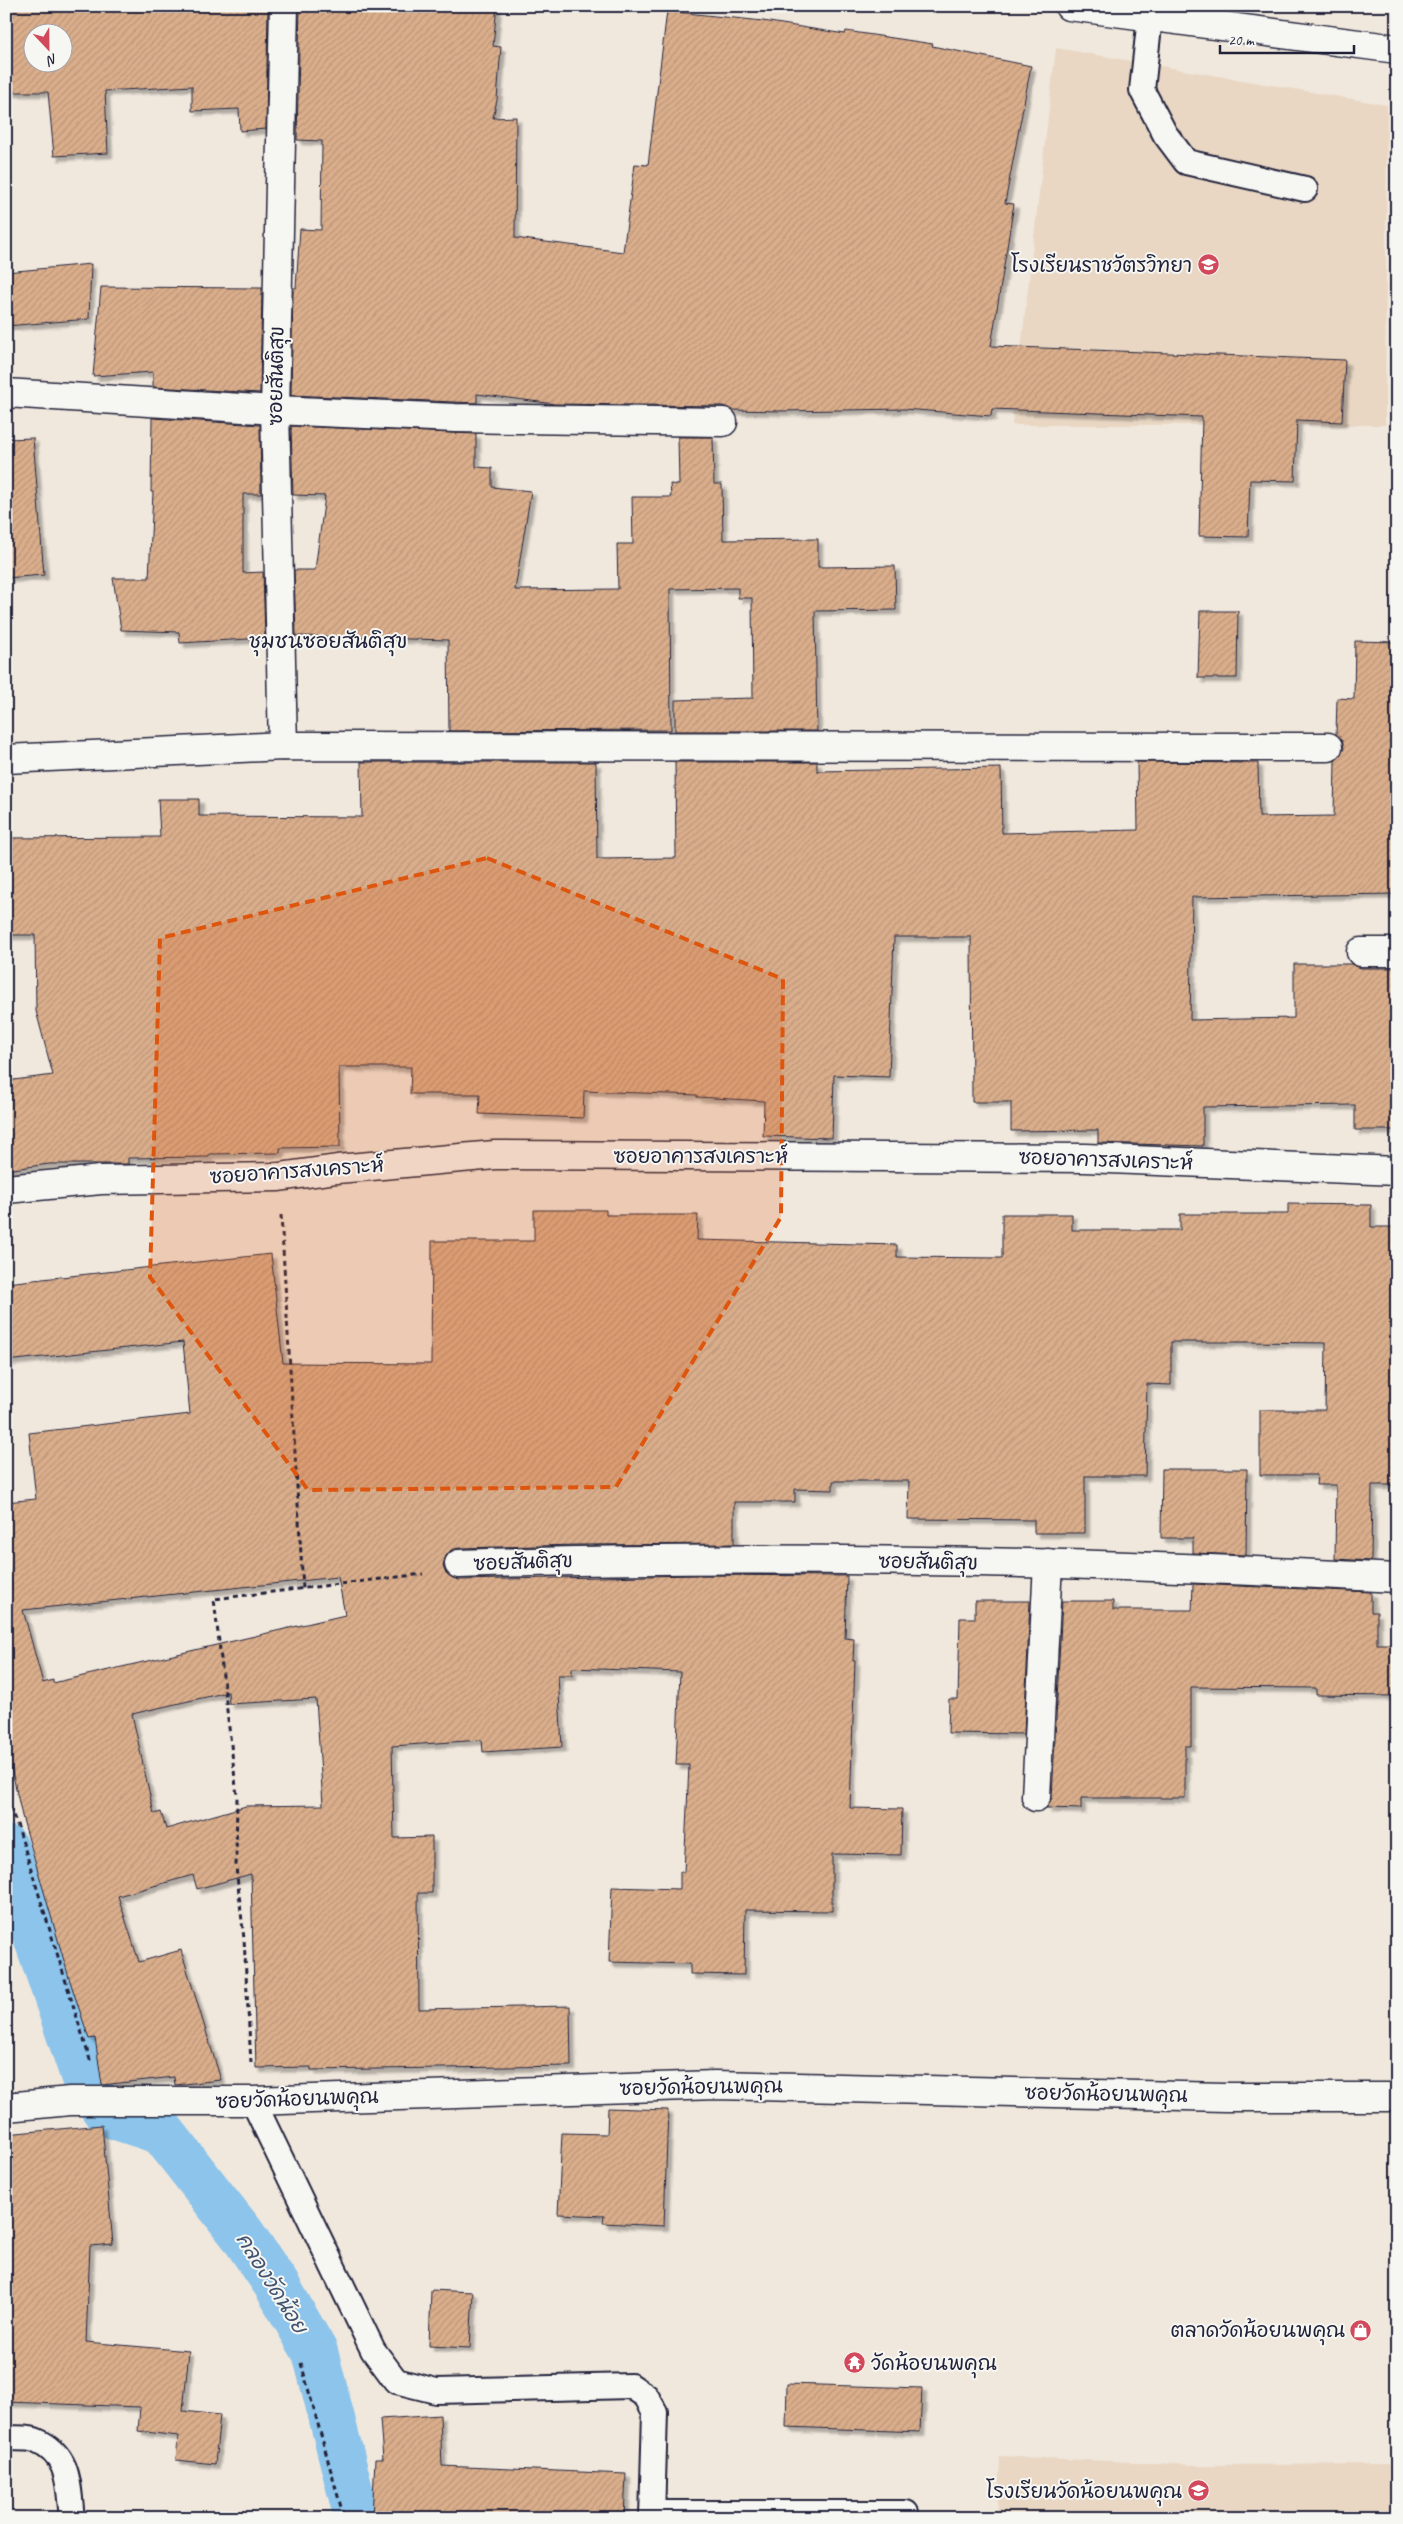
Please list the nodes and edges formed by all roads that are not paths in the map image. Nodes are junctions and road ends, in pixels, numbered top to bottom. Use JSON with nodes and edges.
{"nodes":[{"id":1,"x":284,"y":6,"type":"edge"},
{"id":2,"x":1069,"y":6,"type":"edge"},
{"id":3,"x":1150,"y":12,"type":"edge"},
{"id":4,"x":1397,"y":49,"type":"edge"},
{"id":5,"x":1305,"y":189,"type":"dead end"},
{"id":6,"x":6,"y":393,"type":"edge"},
{"id":7,"x":275,"y":410,"type":"junction"},
{"id":8,"x":723,"y":422,"type":"dead end"},
{"id":9,"x":283,"y":746,"type":"junction"},
{"id":10,"x":1328,"y":747,"type":"dead end"},
{"id":11,"x":6,"y":759,"type":"edge"},
{"id":12,"x":1361,"y":952,"type":"dead end"},
{"id":13,"x":1397,"y":952,"type":"edge"},
{"id":14,"x":1397,"y":1171,"type":"edge"},
{"id":15,"x":6,"y":1189,"type":"edge"},
{"id":16,"x":1048,"y":1563,"type":"junction"},
{"id":17,"x":460,"y":1564,"type":"road end"},
{"id":18,"x":1397,"y":1578,"type":"edge"},
{"id":19,"x":1036,"y":1798,"type":"dead end"},
{"id":20,"x":1397,"y":2097,"type":"edge"},
{"id":21,"x":253,"y":2101,"type":"junction"},
{"id":22,"x":6,"y":2107,"type":"edge"},
{"id":23,"x":6,"y":2438,"type":"edge"},
{"id":24,"x":906,"y":2513,"type":"dead end"},
{"id":25,"x":652,"y":2516,"type":"edge"},
{"id":26,"x":72,"y":2518,"type":"edge"}],
"edges":[{"from":1,"to":7,"type":"street","name":"ซอยสันติสุข"},
{"from":2,"to":3,"type":"street"},
{"from":3,"to":4,"type":"street"},
{"from":3,"to":5,"type":"lane"},
{"from":6,"to":7,"type":"street"},
{"from":7,"to":8,"type":"street"},
{"from":7,"to":9,"type":"street","name":"ซอยสันติสุข"},
{"from":9,"to":10,"type":"street"},
{"from":9,"to":11,"type":"street"},
{"from":12,"to":13,"type":"street"},
{"from":14,"to":15,"type":"street","name":"ซอยอาคารสงเคราะห์"},
{"from":16,"to":17,"type":"street","name":"ซอยสันติสุข"},
{"from":16,"to":18,"type":"street","name":"ซอยสันติสุข"},
{"from":16,"to":19,"type":"street"},
{"from":20,"to":21,"type":"street","name":"ซอยวัดน้อยนพคุณ"},
{"from":21,"to":22,"type":"street","name":"ซอยวัดน้อยนพคุณ"},
{"from":21,"to":25,"type":"lane"},
{"from":23,"to":26,"type":"lane"},
{"from":24,"to":25,"type":"lane"}]}
